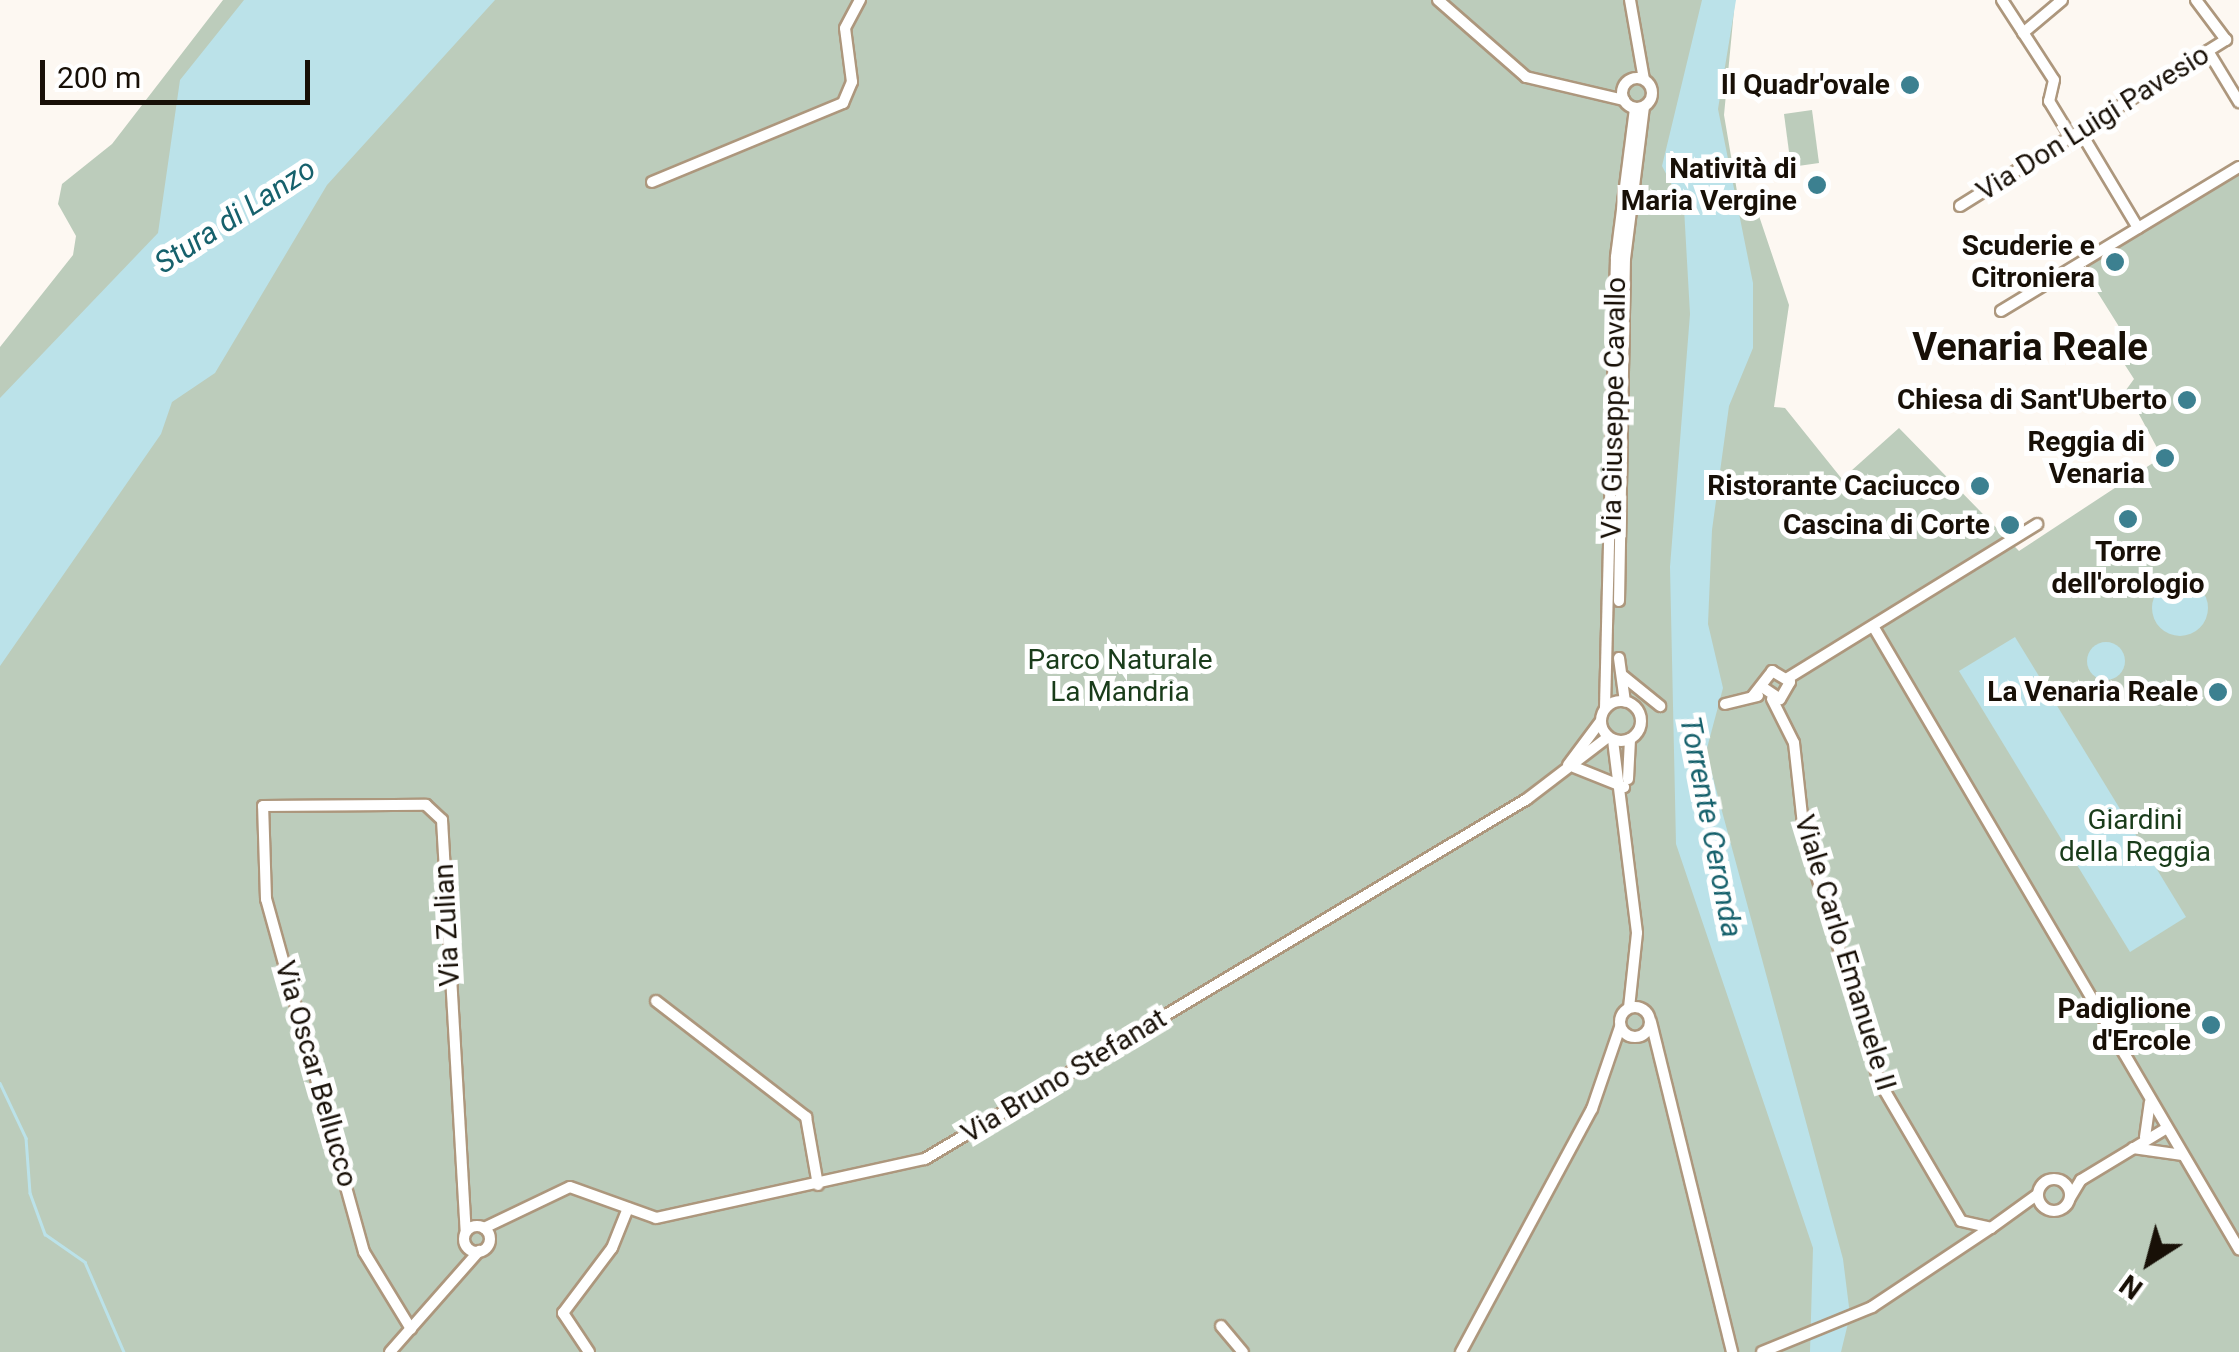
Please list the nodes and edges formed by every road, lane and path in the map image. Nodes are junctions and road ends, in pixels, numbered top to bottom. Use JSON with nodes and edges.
{"nodes":[{"id":1,"x":860,"y":0,"type":"edge"},
{"id":2,"x":1438,"y":0,"type":"edge"},
{"id":3,"x":1630,"y":0,"type":"edge"},
{"id":4,"x":2002,"y":0,"type":"edge"},
{"id":5,"x":2062,"y":0,"type":"edge"},
{"id":6,"x":2196,"y":0,"type":"edge"},
{"id":7,"x":2023,"y":33,"type":"junction"},
{"id":8,"x":2208,"y":51,"type":"junction"},
{"id":9,"x":1638,"y":79,"type":"junction"},
{"id":10,"x":1624,"y":95,"type":"junction"},
{"id":11,"x":2239,"y":102,"type":"edge"},
{"id":12,"x":1640,"y":107,"type":"junction"},
{"id":13,"x":2076,"y":134,"type":"junction"},
{"id":14,"x":2239,"y":167,"type":"edge"},
{"id":15,"x":652,"y":182,"type":"dead end"},
{"id":16,"x":1960,"y":206,"type":"dead end"},
{"id":17,"x":2138,"y":228,"type":"junction"},
{"id":18,"x":2001,"y":311,"type":"dead end"},
{"id":19,"x":2037,"y":524,"type":"dead end"},
{"id":20,"x":1873,"y":626,"type":"junction"},
{"id":21,"x":1619,"y":668,"type":"junction"},
{"id":22,"x":1788,"y":678,"type":"junction"},
{"id":23,"x":1766,"y":694,"type":"junction"},
{"id":24,"x":1786,"y":695,"type":"junction"},
{"id":25,"x":1725,"y":704,"type":"dead end"},
{"id":26,"x":1605,"y":708,"type":"junction"},
{"id":27,"x":1633,"y":708,"type":"junction"},
{"id":28,"x":1600,"y":722,"type":"junction"},
{"id":29,"x":1787,"y":723,"type":"junction"},
{"id":30,"x":1610,"y":738,"type":"junction"},
{"id":31,"x":1630,"y":740,"type":"junction"},
{"id":32,"x":1574,"y":767,"type":"junction"},
{"id":33,"x":1557,"y":776,"type":"junction"},
{"id":34,"x":1624,"y":787,"type":"junction"},
{"id":35,"x":263,"y":806,"type":"joint"},
{"id":36,"x":1628,"y":810,"type":"junction"},
{"id":37,"x":656,"y":1000,"type":"dead end"},
{"id":38,"x":1635,"y":1008,"type":"junction"},
{"id":39,"x":1624,"y":1031,"type":"junction"},
{"id":40,"x":1646,"y":1040,"type":"junction"},
{"id":41,"x":2150,"y":1101,"type":"junction"},
{"id":42,"x":2168,"y":1130,"type":"junction"},
{"id":43,"x":2147,"y":1141,"type":"junction"},
{"id":44,"x":2182,"y":1154,"type":"junction"},
{"id":45,"x":2061,"y":1180,"type":"junction"},
{"id":46,"x":2081,"y":1180,"type":"junction"},
{"id":47,"x":818,"y":1185,"type":"junction"},
{"id":48,"x":2038,"y":1194,"type":"junction"},
{"id":49,"x":2070,"y":1198,"type":"junction"},
{"id":50,"x":628,"y":1208,"type":"junction"},
{"id":51,"x":2049,"y":1210,"type":"junction"},
{"id":52,"x":2021,"y":1214,"type":"junction"},
{"id":53,"x":1991,"y":1228,"type":"junction"},
{"id":54,"x":479,"y":1230,"type":"junction"},
{"id":55,"x":473,"y":1249,"type":"junction"},
{"id":56,"x":2239,"y":1249,"type":"edge"},
{"id":57,"x":1220,"y":1326,"type":"dead end"},
{"id":58,"x":411,"y":1328,"type":"junction"},
{"id":59,"x":390,"y":1352,"type":"edge"},
{"id":60,"x":589,"y":1352,"type":"edge"},
{"id":61,"x":1243,"y":1352,"type":"edge"},
{"id":62,"x":1461,"y":1352,"type":"edge"},
{"id":63,"x":1732,"y":1352,"type":"edge"},
{"id":64,"x":1762,"y":1352,"type":"edge"}],
"edges":[{"from":1,"to":15,"type":"street"},
{"from":2,"to":10,"type":"street"},
{"from":3,"to":9,"type":"street"},
{"from":4,"to":7,"type":"street"},
{"from":5,"to":7,"type":"street"},
{"from":6,"to":8,"type":"street","name":"Via Don Luigi Pavesio"},
{"from":7,"to":13,"type":"street"},
{"from":8,"to":11,"type":"street"},
{"from":8,"to":13,"type":"street","name":"Via Don Luigi Pavesio"},
{"from":9,"to":10,"type":"street"},
{"from":9,"to":12,"type":"street"},
{"from":10,"to":12,"type":"street"},
{"from":12,"to":21,"type":"street","name":"Via Giuseppe Cavallo"},
{"from":12,"to":26,"type":"street","name":"Via Giuseppe Cavallo"},
{"from":13,"to":16,"type":"street","name":"Via Don Luigi Pavesio"},
{"from":13,"to":17,"type":"street"},
{"from":14,"to":17,"type":"street"},
{"from":17,"to":18,"type":"street"},
{"from":19,"to":20,"type":"street"},
{"from":20,"to":22,"type":"street"},
{"from":20,"to":41,"type":"street"},
{"from":21,"to":27,"type":"street","name":"Via Giuseppe Cavallo"},
{"from":21,"to":27,"type":"street"},
{"from":22,"to":23,"type":"street"},
{"from":22,"to":24,"type":"street","name":"Viale Carlo Emanuele II"},
{"from":23,"to":24,"type":"street"},
{"from":23,"to":25,"type":"street"},
{"from":23,"to":29,"type":"street","name":"Viale Carlo Emanuele II"},
{"from":24,"to":29,"type":"street","name":"Viale Carlo Emanuele II"},
{"from":26,"to":27,"type":"street"},
{"from":26,"to":28,"type":"street","name":"Via Giuseppe Cavallo"},
{"from":27,"to":31,"type":"street"},
{"from":28,"to":30,"type":"street"},
{"from":28,"to":33,"type":"street","name":"Via Bruno Stefanat"},
{"from":29,"to":53,"type":"street","name":"Viale Carlo Emanuele II"},
{"from":30,"to":31,"type":"street"},
{"from":30,"to":32,"type":"street","name":"Via Bruno Stefanat"},
{"from":30,"to":34,"type":"street"},
{"from":31,"to":36,"type":"street"},
{"from":32,"to":33,"type":"street","name":"Via Bruno Stefanat"},
{"from":32,"to":34,"type":"street"},
{"from":33,"to":47,"type":"street","name":"Via Bruno Stefanat"},
{"from":34,"to":36,"type":"street"},
{"from":35,"to":54,"type":"street","name":"Via Zulian"},
{"from":35,"to":58,"type":"street","name":"Via Oscar Bellucco"},
{"from":36,"to":38,"type":"street"},
{"from":37,"to":47,"type":"street"},
{"from":38,"to":39,"type":"street"},
{"from":38,"to":40,"type":"street"},
{"from":39,"to":40,"type":"street"},
{"from":39,"to":62,"type":"street"},
{"from":40,"to":63,"type":"street"},
{"from":41,"to":42,"type":"street"},
{"from":41,"to":43,"type":"street"},
{"from":42,"to":43,"type":"street"},
{"from":42,"to":44,"type":"street"},
{"from":43,"to":44,"type":"street"},
{"from":43,"to":46,"type":"street"},
{"from":44,"to":56,"type":"street"},
{"from":45,"to":46,"type":"street"},
{"from":45,"to":48,"type":"street"},
{"from":45,"to":49,"type":"street"},
{"from":46,"to":49,"type":"street"},
{"from":47,"to":50,"type":"street","name":"Via Bruno Stefanat"},
{"from":48,"to":51,"type":"street"},
{"from":48,"to":52,"type":"street"},
{"from":49,"to":51,"type":"street"},
{"from":50,"to":54,"type":"street","name":"Via Bruno Stefanat"},
{"from":50,"to":60,"type":"street"},
{"from":51,"to":52,"type":"street"},
{"from":52,"to":53,"type":"street"},
{"from":53,"to":64,"type":"street"},
{"from":54,"to":55,"type":"street","name":"Via Bruno Stefanat"},
{"from":54,"to":55,"type":"street"},
{"from":55,"to":58,"type":"street"},
{"from":57,"to":61,"type":"street"},
{"from":58,"to":59,"type":"street"}]}
